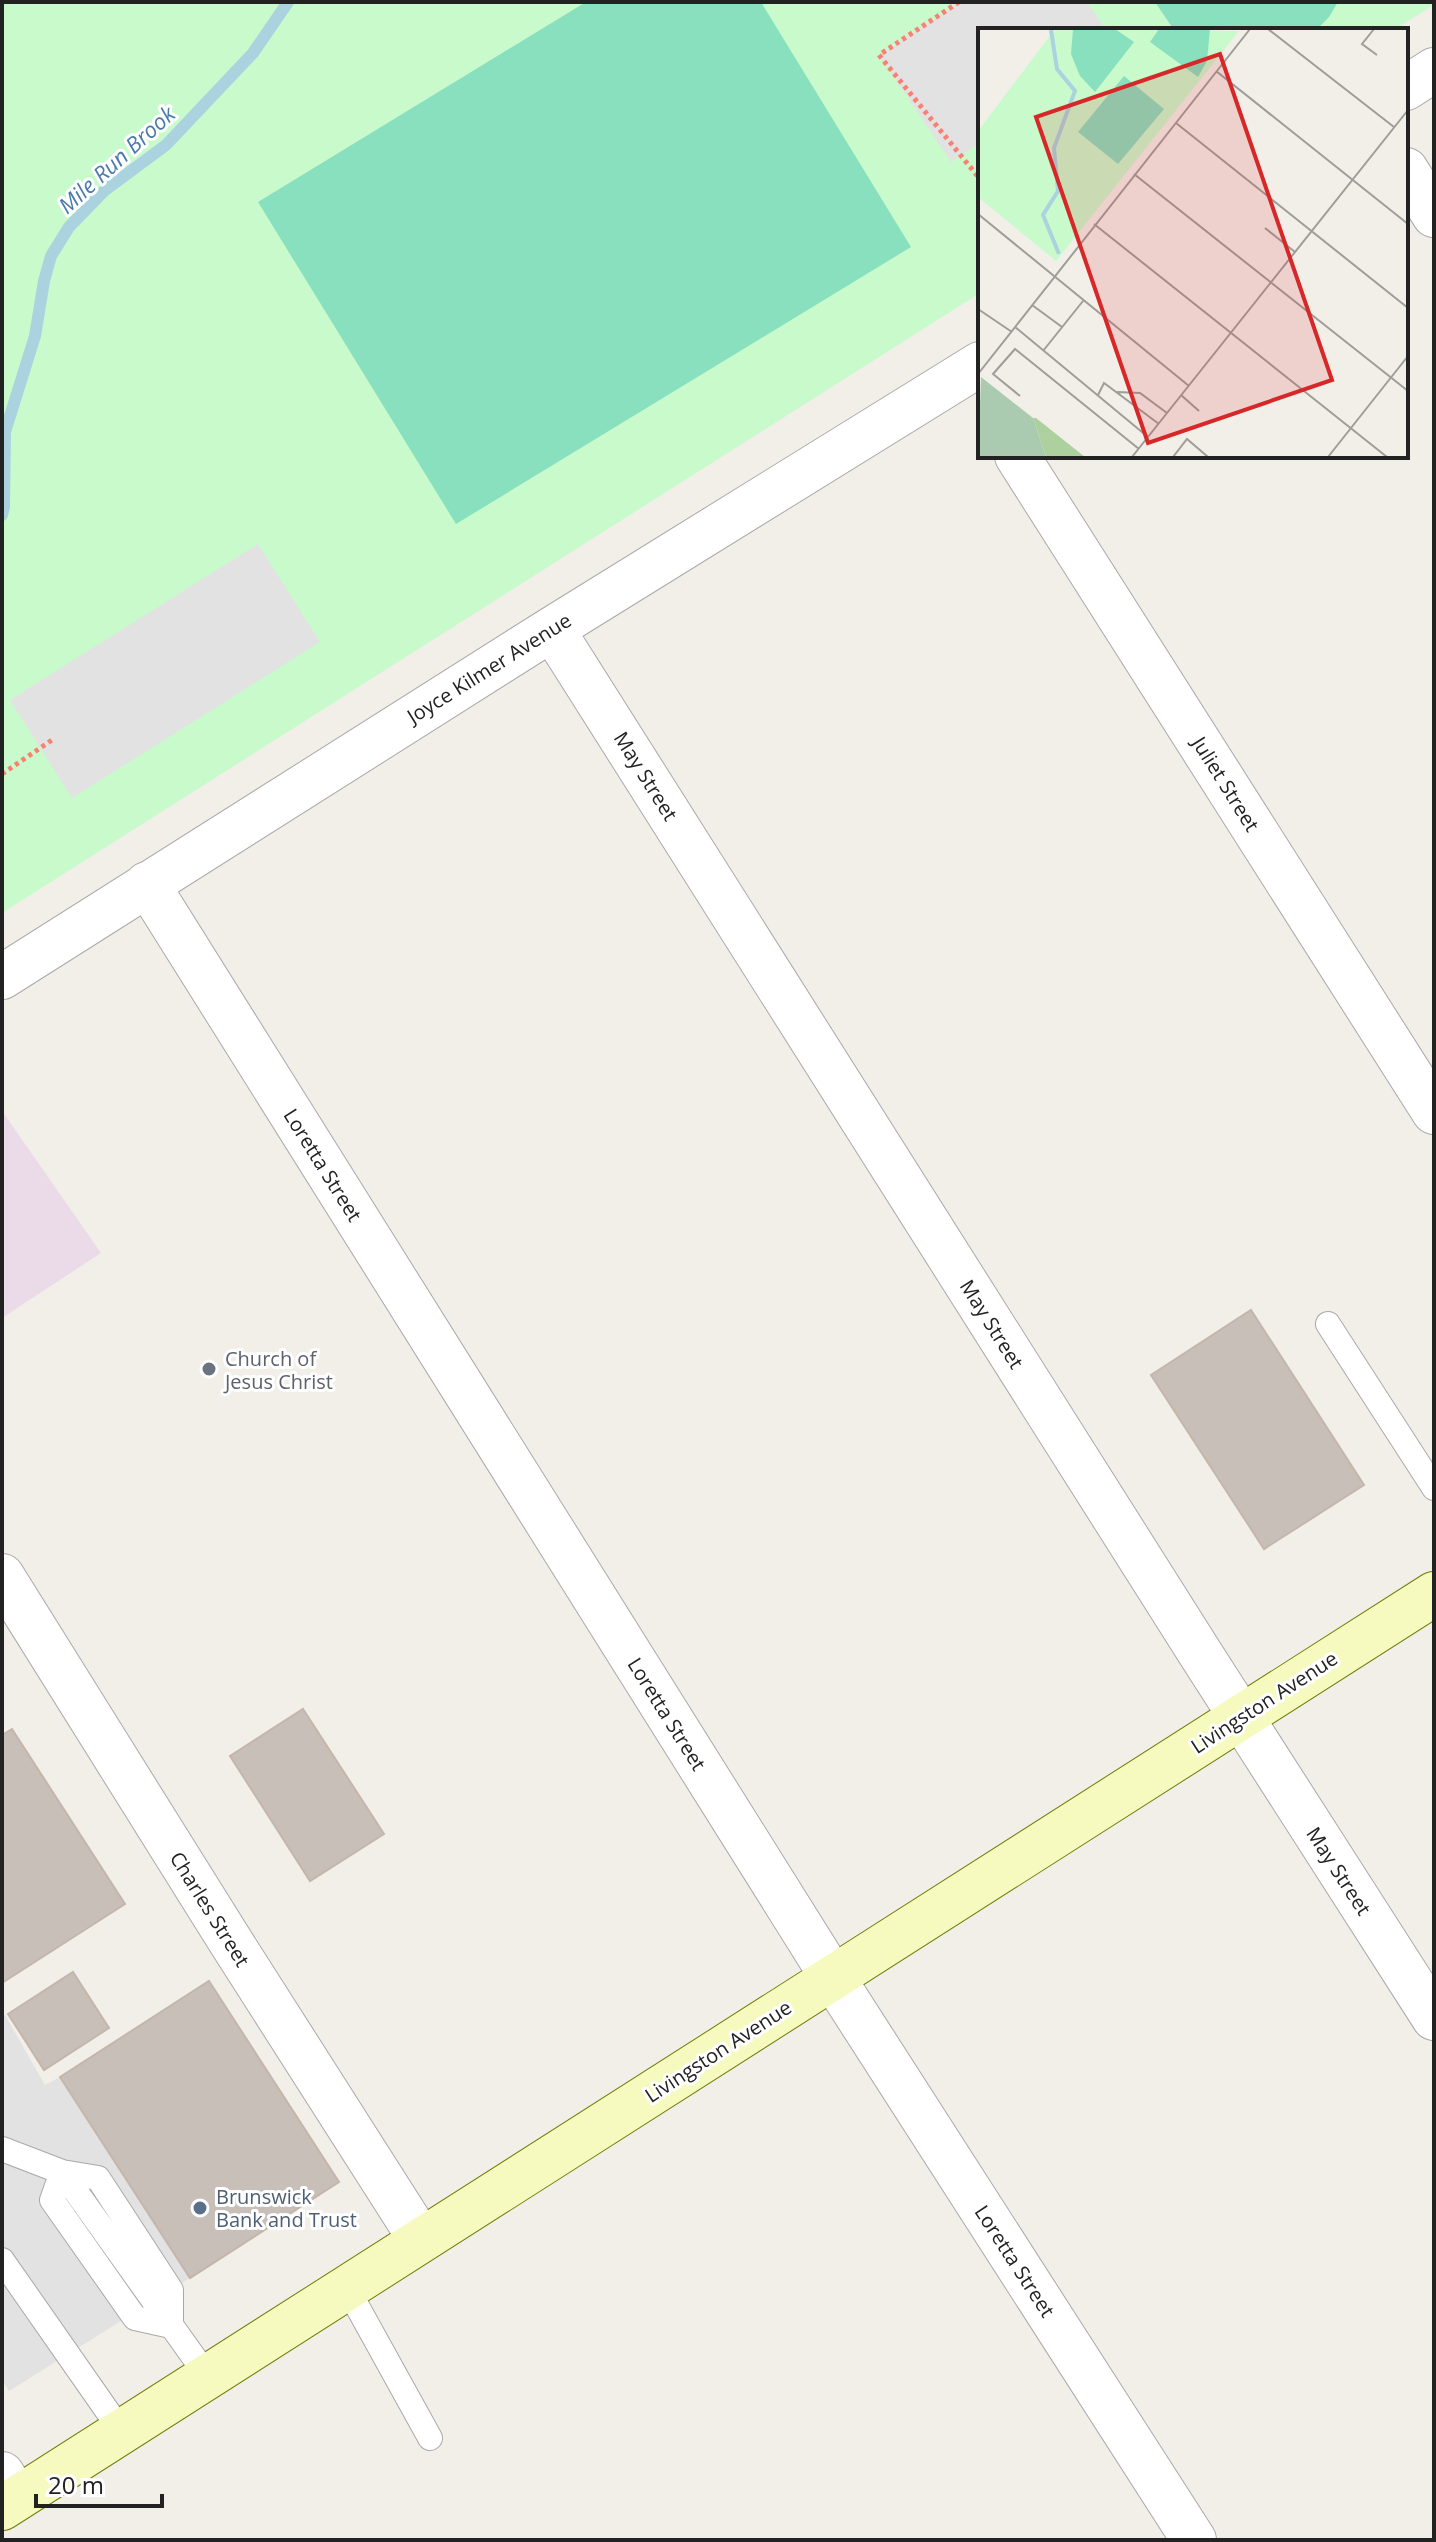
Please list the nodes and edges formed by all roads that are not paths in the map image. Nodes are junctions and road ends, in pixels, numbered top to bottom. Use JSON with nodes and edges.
{"nodes":[{"id":1,"x":1434,"y":70,"type":"edge"},
{"id":2,"x":1408,"y":87,"type":"edge"},
{"id":3,"x":1408,"y":173,"type":"edge"},
{"id":4,"x":1434,"y":215,"type":"edge"},
{"id":5,"x":975,"y":379,"type":"edge"},
{"id":6,"x":1018,"y":458,"type":"edge"},
{"id":7,"x":552,"y":629,"type":"junction"},
{"id":8,"x":147,"y":884,"type":"junction"},
{"id":9,"x":2,"y":977,"type":"edge"},
{"id":10,"x":1434,"y":1112,"type":"edge"},
{"id":11,"x":1328,"y":1324,"type":"dead end"},
{"id":12,"x":1434,"y":1488,"type":"edge"},
{"id":13,"x":2,"y":1576,"type":"edge"},
{"id":14,"x":1434,"y":1594,"type":"edge"},
{"id":15,"x":1243,"y":1716,"type":"junction"},
{"id":16,"x":833,"y":1978,"type":"junction"},
{"id":17,"x":1434,"y":2018,"type":"edge"},
{"id":18,"x":2,"y":2149,"type":"edge"},
{"id":19,"x":421,"y":2240,"type":"junction"},
{"id":20,"x":2,"y":2260,"type":"edge"},
{"id":21,"x":347,"y":2288,"type":"junction"},
{"id":22,"x":208,"y":2377,"type":"junction"},
{"id":23,"x":122,"y":2432,"type":"junction"},
{"id":24,"x":430,"y":2438,"type":"dead end"},
{"id":25,"x":7,"y":2493,"type":"edge"},
{"id":26,"x":1194,"y":2540,"type":"edge"}],
"edges":[{"from":1,"to":2,"type":"street"},
{"from":3,"to":4,"type":"street"},
{"from":5,"to":7,"type":"street","name":"Joyce Kilmer Avenue"},
{"from":6,"to":10,"type":"street","name":"Juliet Street"},
{"from":7,"to":8,"type":"street","name":"Joyce Kilmer Avenue"},
{"from":7,"to":15,"type":"street","name":"May Street"},
{"from":8,"to":9,"type":"street","name":"Joyce Kilmer Avenue"},
{"from":8,"to":16,"type":"street","name":"Loretta Street"},
{"from":11,"to":12,"type":"lane"},
{"from":13,"to":19,"type":"street","name":"Charles Street"},
{"from":14,"to":15,"type":"main road","name":"Livingston Avenue"},
{"from":15,"to":16,"type":"main road","name":"Livingston Avenue"},
{"from":15,"to":17,"type":"street","name":"May Street"},
{"from":16,"to":19,"type":"main road","name":"Livingston Avenue"},
{"from":16,"to":26,"type":"street","name":"Loretta Street"},
{"from":18,"to":22,"type":"lane"},
{"from":19,"to":21,"type":"main road","name":"Livingston Avenue"},
{"from":20,"to":23,"type":"lane"},
{"from":21,"to":22,"type":"main road","name":"Livingston Avenue"},
{"from":21,"to":24,"type":"lane"},
{"from":22,"to":23,"type":"main road","name":"Livingston Avenue"},
{"from":23,"to":25,"type":"main road","name":"Livingston Avenue"}]}
